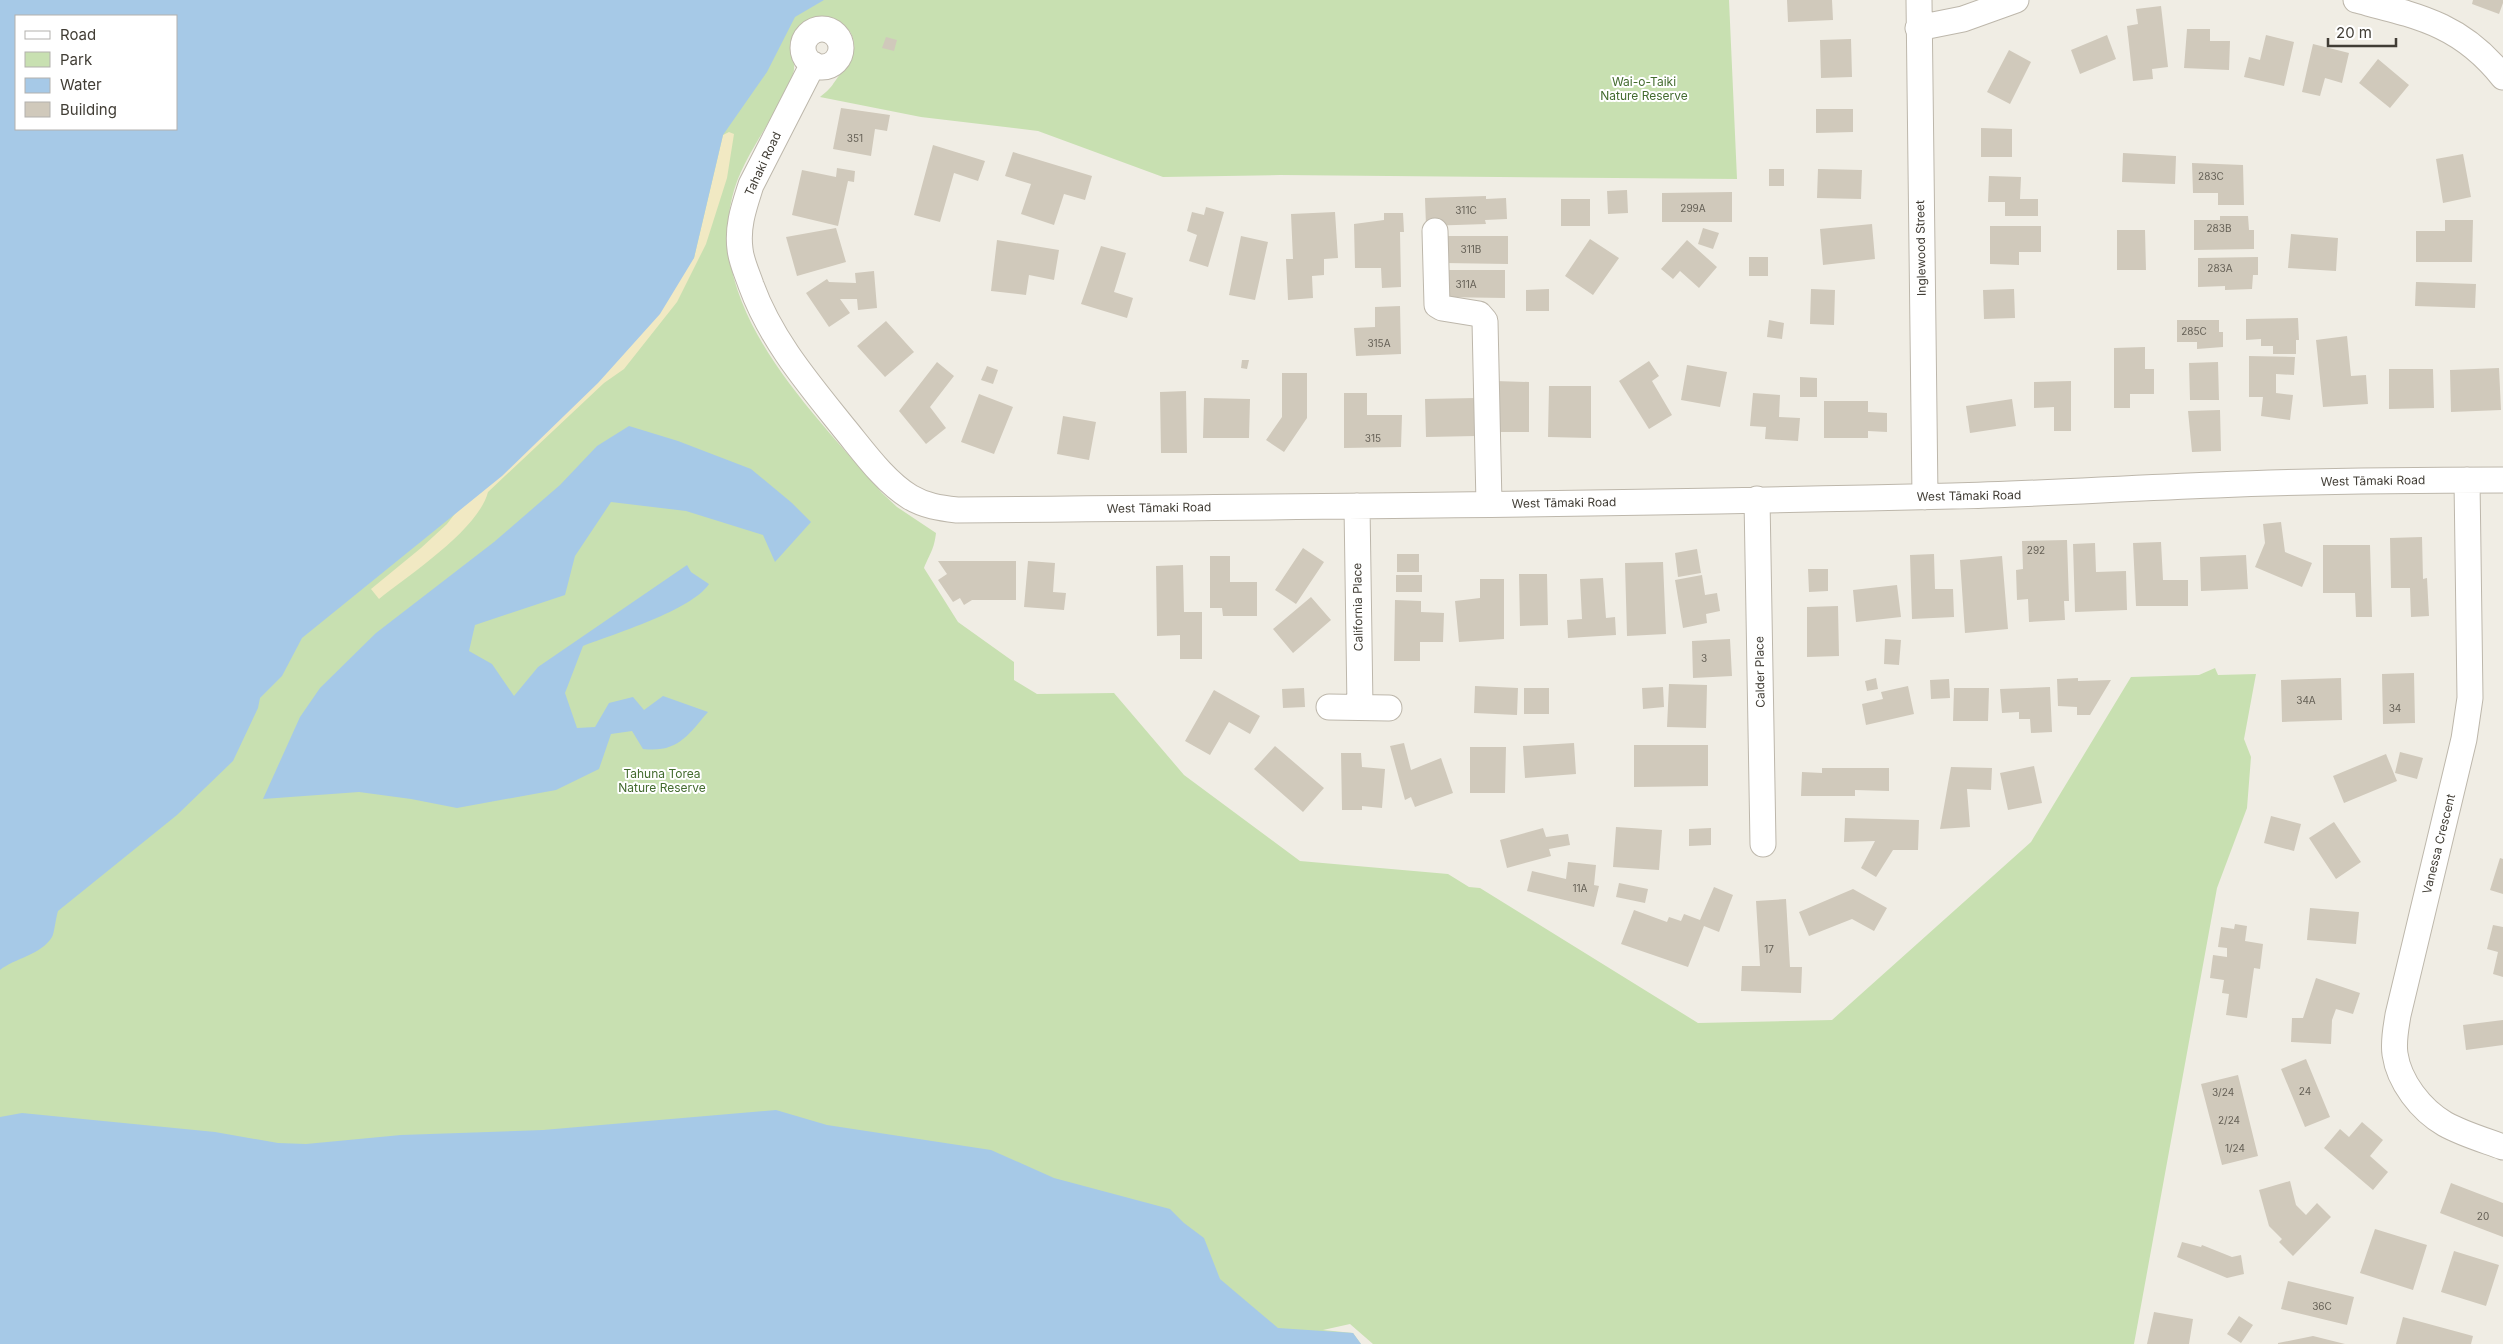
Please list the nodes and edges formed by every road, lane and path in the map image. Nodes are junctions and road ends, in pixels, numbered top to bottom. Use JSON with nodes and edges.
{"nodes":[{"id":1,"x":1918,"y":0,"type":"edge"},
{"id":2,"x":2016,"y":0,"type":"edge"},
{"id":3,"x":2356,"y":0,"type":"edge"},
{"id":4,"x":1918,"y":28,"type":"junction"},
{"id":5,"x":813,"y":64,"type":"dead end"},
{"id":6,"x":2503,"y":77,"type":"edge"},
{"id":7,"x":1435,"y":231,"type":"dead end"},
{"id":8,"x":745,"y":270,"type":"joint"},
{"id":9,"x":2467,"y":480,"type":"junction"},
{"id":10,"x":2503,"y":480,"type":"edge"},
{"id":11,"x":1925,"y":497,"type":"junction"},
{"id":12,"x":1757,"y":500,"type":"junction"},
{"id":13,"x":1489,"y":504,"type":"junction"},
{"id":14,"x":1357,"y":506,"type":"junction"},
{"id":15,"x":1329,"y":707,"type":"dead end"},
{"id":16,"x":1360,"y":707,"type":"junction"},
{"id":17,"x":1389,"y":708,"type":"dead end"},
{"id":18,"x":1763,"y":844,"type":"dead end"},
{"id":19,"x":2503,"y":1147,"type":"edge"}],
"edges":[{"from":1,"to":4,"type":"street","name":"Inglewood Street"},
{"from":2,"to":4,"type":"street"},
{"from":3,"to":6,"type":"street"},
{"from":4,"to":11,"type":"street","name":"Inglewood Street"},
{"from":5,"to":8,"type":"street","name":"Tahaki Road"},
{"from":7,"to":13,"type":"street"},
{"from":8,"to":14,"type":"street","name":"West Tāmaki Road"},
{"from":9,"to":10,"type":"street","name":"West Tāmaki Road"},
{"from":9,"to":11,"type":"street","name":"West Tāmaki Road"},
{"from":9,"to":19,"type":"street","name":"Vanessa Crescent"},
{"from":11,"to":12,"type":"street","name":"West Tāmaki Road"},
{"from":12,"to":13,"type":"street","name":"West Tāmaki Road"},
{"from":12,"to":18,"type":"street","name":"Calder Place"},
{"from":13,"to":14,"type":"street","name":"West Tāmaki Road"},
{"from":14,"to":16,"type":"street","name":"California Place"},
{"from":15,"to":16,"type":"street"},
{"from":16,"to":17,"type":"street"}]}
